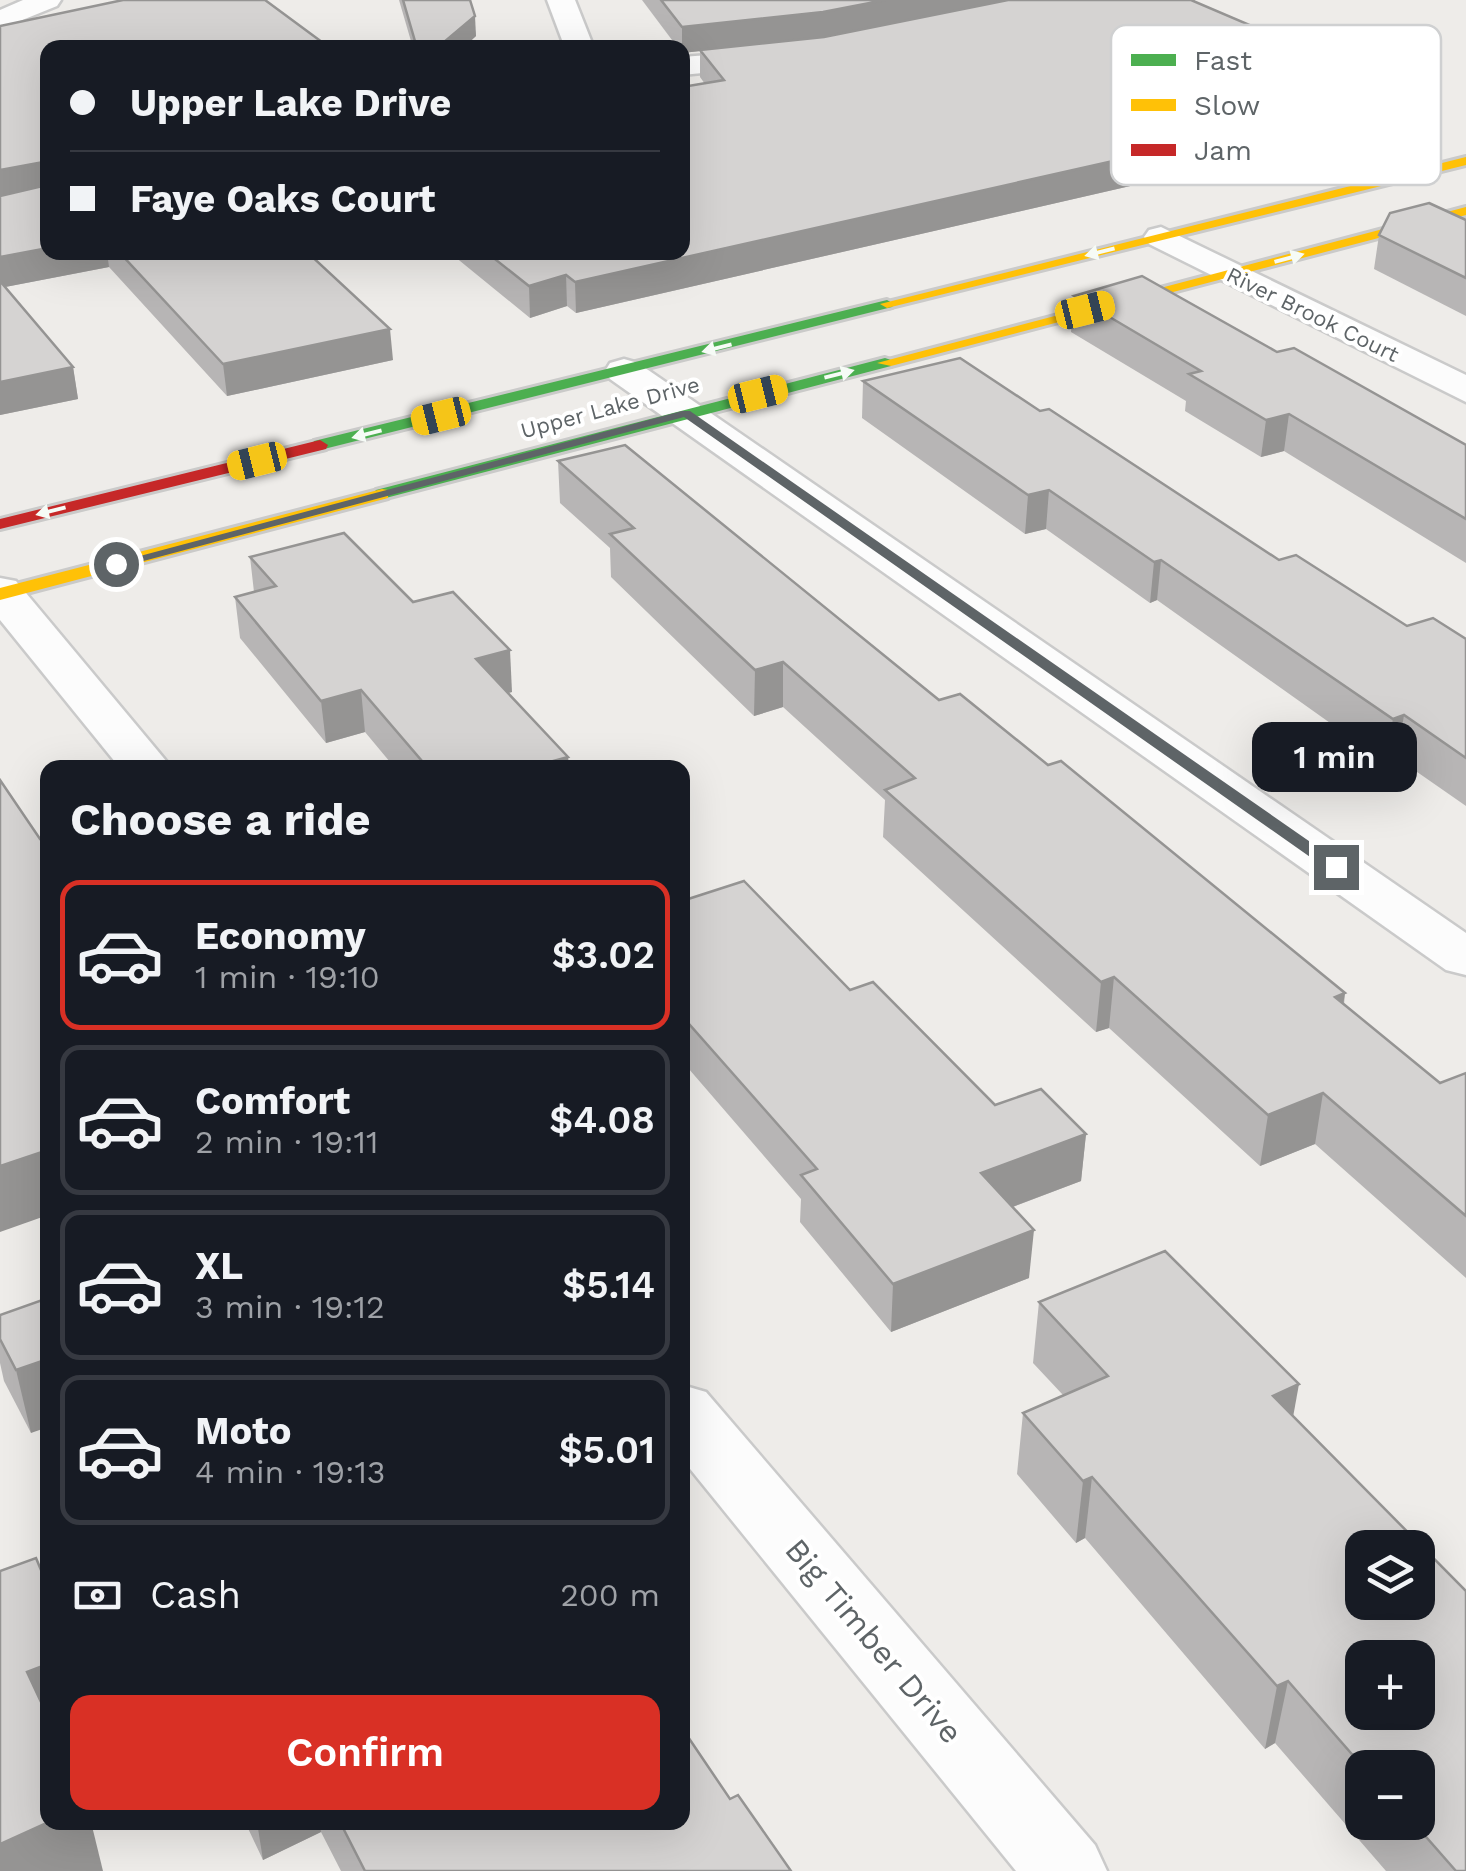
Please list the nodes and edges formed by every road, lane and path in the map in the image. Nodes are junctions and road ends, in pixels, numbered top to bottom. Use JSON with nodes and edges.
{"nodes":[{"id":1,"x":47,"y":0,"type":"edge"},
{"id":2,"x":561,"y":0,"type":"edge"},
{"id":3,"x":0,"y":20,"type":"edge"},
{"id":4,"x":577,"y":40,"type":"edge"},
{"id":5,"x":806,"y":54,"type":"edge"},
{"id":6,"x":690,"y":65,"type":"edge"},
{"id":7,"x":1466,"y":161,"type":"edge"},
{"id":8,"x":1441,"y":167,"type":"edge"},
{"id":9,"x":1370,"y":185,"type":"edge"},
{"id":10,"x":1466,"y":211,"type":"edge"},
{"id":11,"x":1161,"y":237,"type":"junction"},
{"id":12,"x":1230,"y":273,"type":"junction"},
{"id":13,"x":624,"y":371,"type":"junction"},
{"id":14,"x":1466,"y":390,"type":"edge"},
{"id":15,"x":686,"y":413,"type":"junction"},
{"id":16,"x":0,"y":524,"type":"edge"},
{"id":17,"x":1,"y":593,"type":"edge"},
{"id":18,"x":140,"y":760,"type":"edge"},
{"id":19,"x":1466,"y":958,"type":"edge"},
{"id":20,"x":690,"y":1420,"type":"edge"},
{"id":21,"x":1066,"y":1871,"type":"edge"}],
"edges":[{"from":1,"to":3,"type":"street"},
{"from":2,"to":4,"type":"street"},
{"from":5,"to":6,"type":"street"},
{"from":7,"to":8,"type":"street","name":"Upper Lake Drive"},
{"from":9,"to":11,"type":"street","name":"Upper Lake Drive"},
{"from":12,"to":10,"type":"street","name":"Upper Lake Drive","one_way":true},
{"from":11,"to":12,"type":"street","name":"River Brook Court"},
{"from":11,"to":13,"type":"street","name":"Upper Lake Drive","one_way":true},
{"from":12,"to":14,"type":"street","name":"River Brook Court"},
{"from":15,"to":12,"type":"street","name":"Upper Lake Drive","one_way":true},
{"from":13,"to":15,"type":"street"},
{"from":13,"to":16,"type":"street","name":"Upper Lake Drive","one_way":true},
{"from":15,"to":17,"type":"street","name":"Upper Lake Drive"},
{"from":15,"to":19,"type":"street"},
{"from":17,"to":18,"type":"street"},
{"from":20,"to":21,"type":"street","name":"Big Timber Drive"}]}
